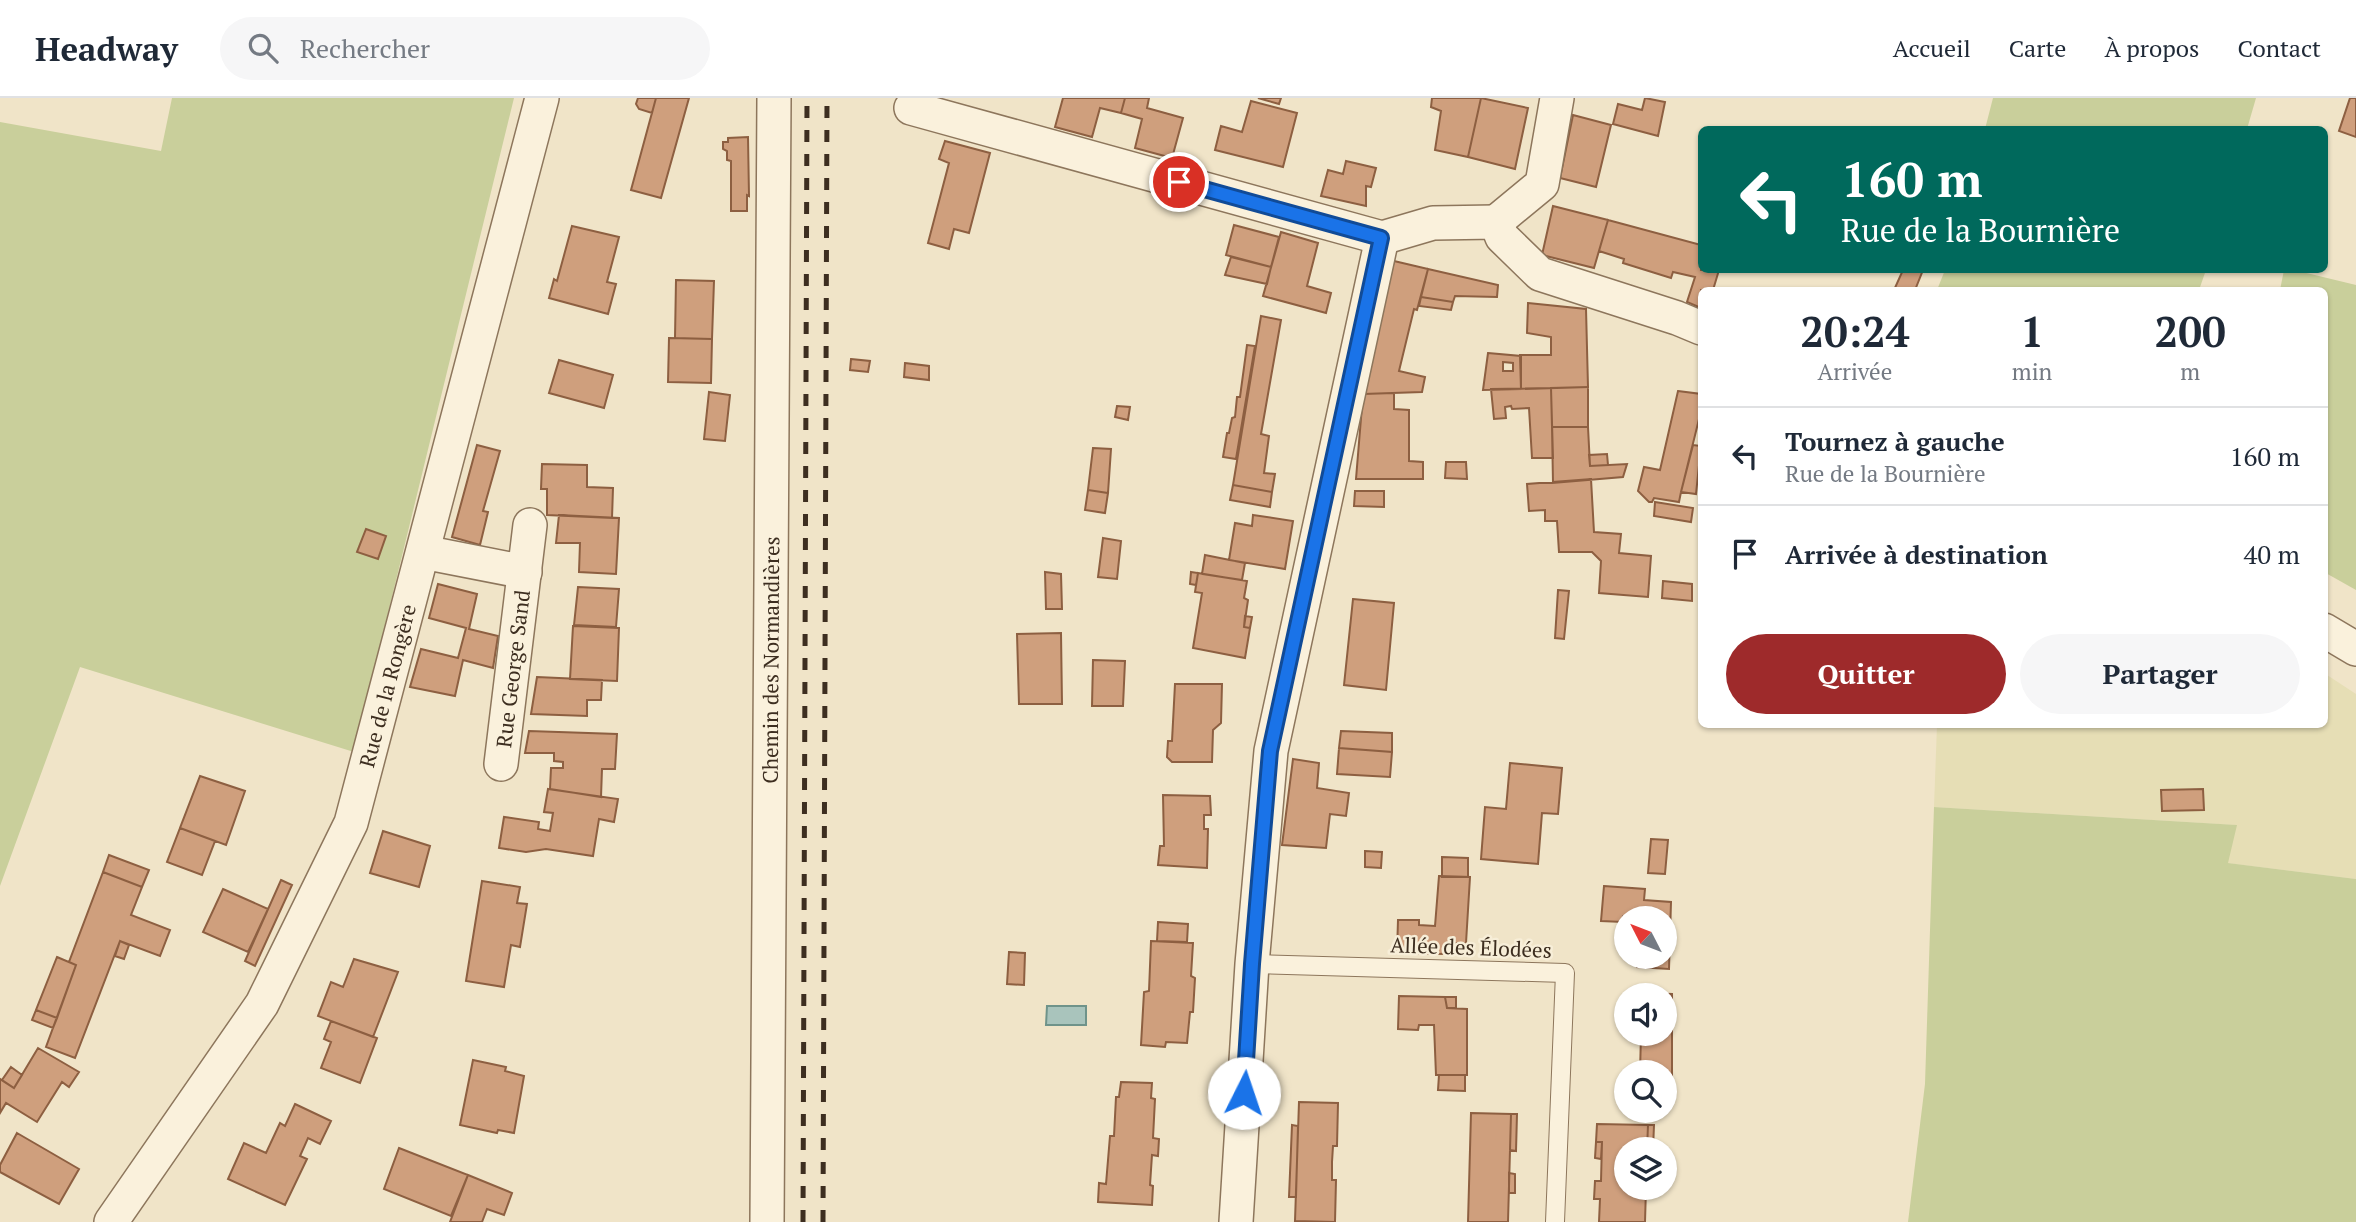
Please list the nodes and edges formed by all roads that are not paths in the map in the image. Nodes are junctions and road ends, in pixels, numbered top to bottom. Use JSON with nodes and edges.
{"nodes":[{"id":1,"x":542,"y":98,"type":"edge"},
{"id":2,"x":774,"y":98,"type":"edge"},
{"id":3,"x":1557,"y":98,"type":"edge"},
{"id":4,"x":911,"y":108,"type":"dead end"},
{"id":5,"x":1496,"y":222,"type":"junction"},
{"id":6,"x":1381,"y":238,"type":"junction"},
{"id":7,"x":1698,"y":327,"type":"edge"},
{"id":8,"x":530,"y":525,"type":"dead end"},
{"id":9,"x":423,"y":552,"type":"junction"},
{"id":10,"x":525,"y":572,"type":"junction"},
{"id":11,"x":2328,"y":632,"type":"edge"},
{"id":12,"x":2356,"y":649,"type":"edge"},
{"id":13,"x":501,"y":764,"type":"dead end"},
{"id":14,"x":1252,"y":964,"type":"junction"},
{"id":15,"x":111,"y":1222,"type":"edge"},
{"id":16,"x":767,"y":1222,"type":"edge"},
{"id":17,"x":1236,"y":1222,"type":"edge"},
{"id":18,"x":1555,"y":1222,"type":"edge"}],
"edges":[{"from":1,"to":9,"type":"street","name":"Rue de la Rongère"},
{"from":2,"to":16,"type":"street","name":"Chemin des Normandières"},
{"from":3,"to":5,"type":"street"},
{"from":4,"to":6,"type":"street"},
{"from":5,"to":6,"type":"street"},
{"from":5,"to":7,"type":"street"},
{"from":6,"to":14,"type":"street"},
{"from":8,"to":10,"type":"street","name":"Rue George Sand"},
{"from":9,"to":10,"type":"street","name":"Rue George Sand"},
{"from":9,"to":15,"type":"street","name":"Rue de la Rongère"},
{"from":10,"to":13,"type":"street","name":"Rue George Sand"},
{"from":11,"to":12,"type":"street"},
{"from":14,"to":17,"type":"street"},
{"from":14,"to":18,"type":"lane","name":"Allée des Élodées"}]}
